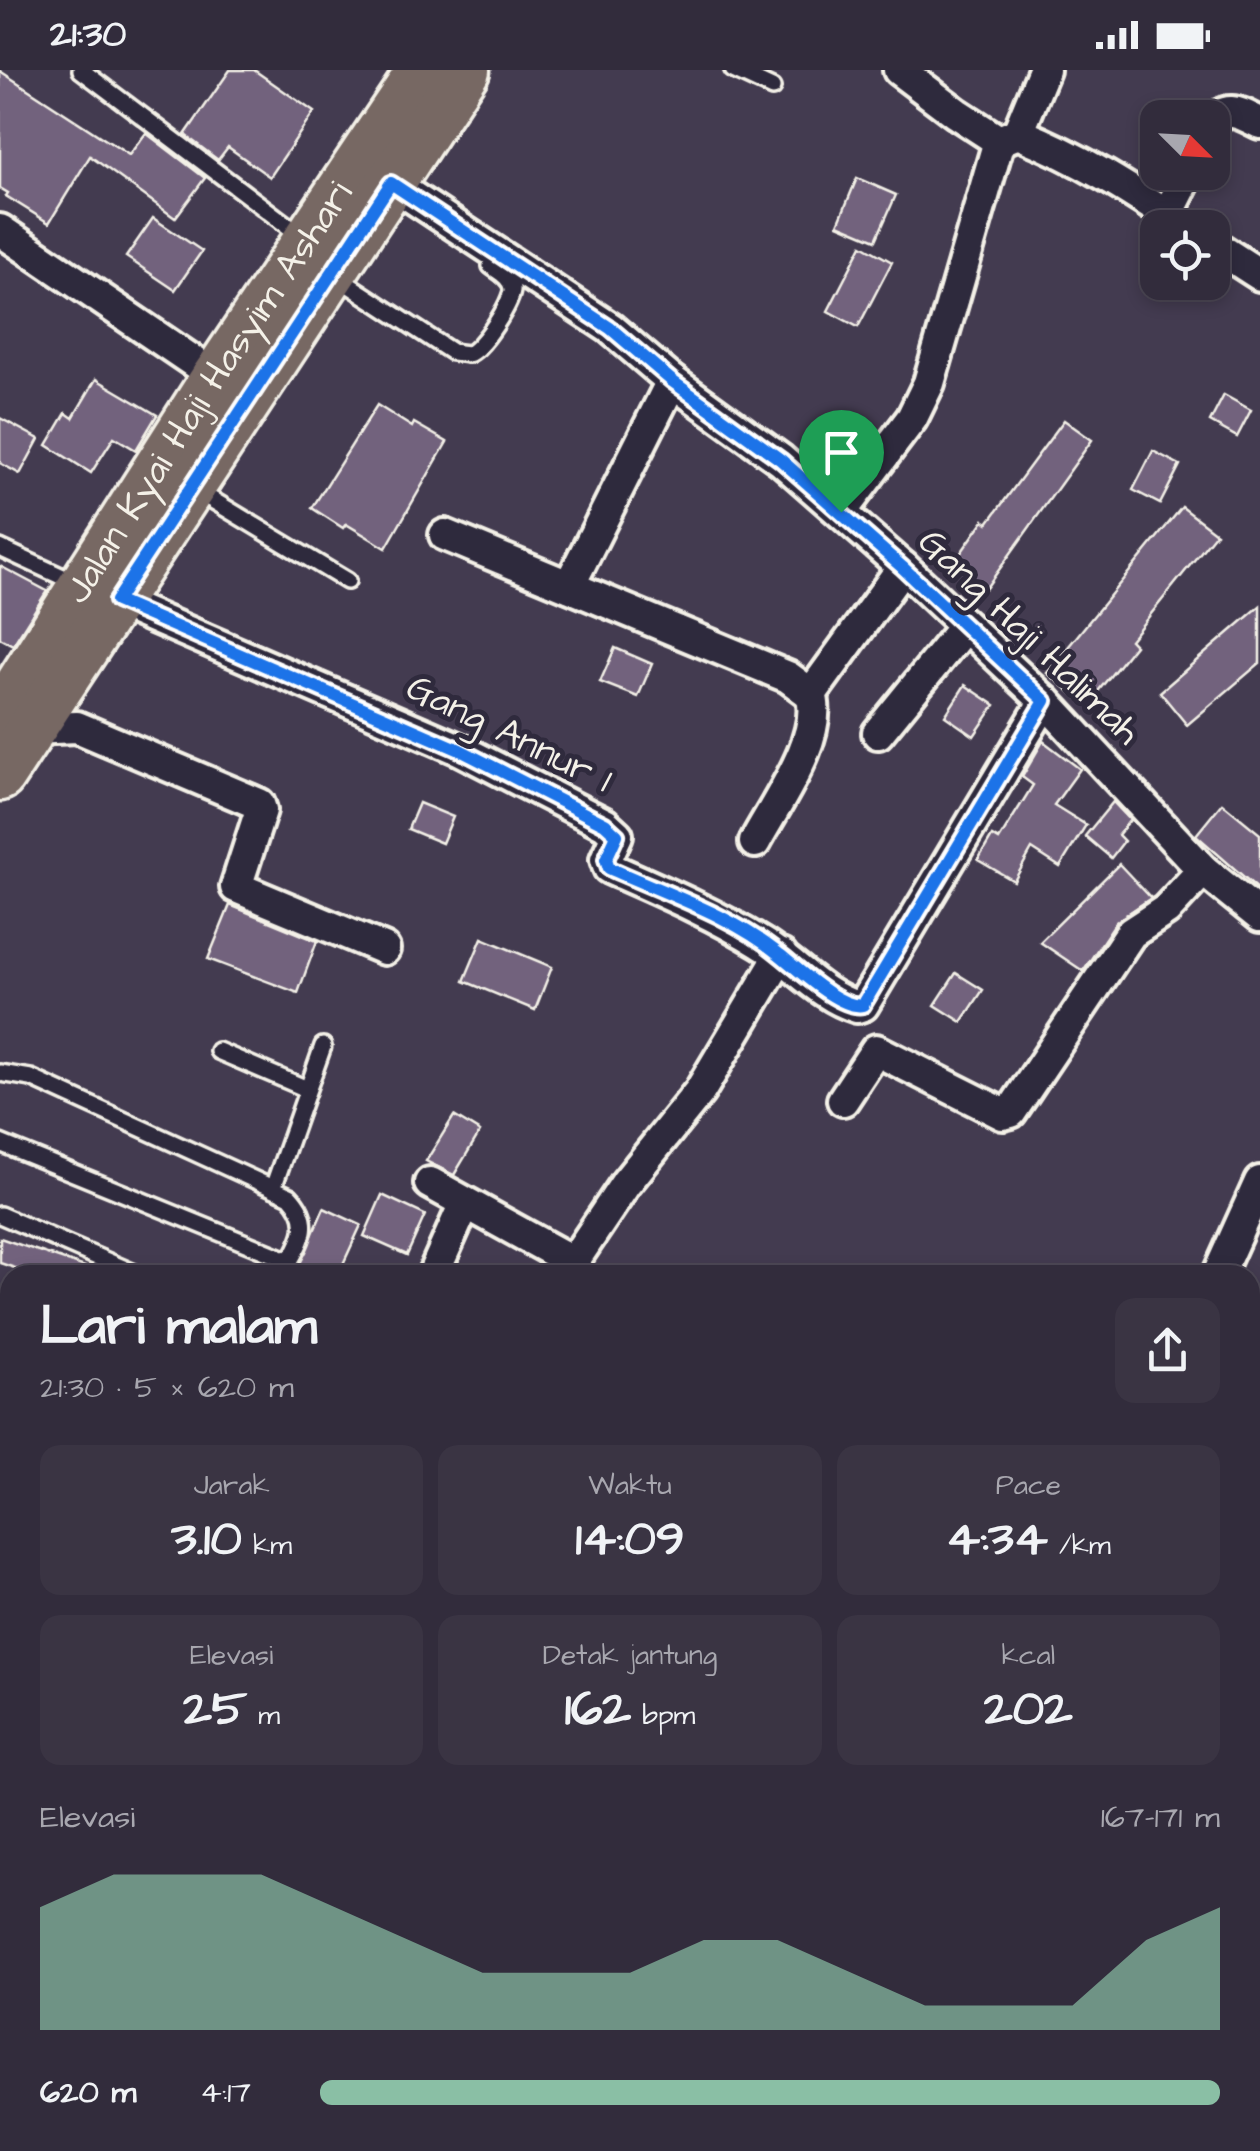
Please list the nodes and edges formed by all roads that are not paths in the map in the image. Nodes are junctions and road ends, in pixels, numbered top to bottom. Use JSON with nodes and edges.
{"nodes":[{"id":1,"x":81,"y":70,"type":"edge"},
{"id":2,"x":422,"y":70,"type":"edge"},
{"id":3,"x":466,"y":70,"type":"edge"},
{"id":4,"x":733,"y":70,"type":"edge"},
{"id":5,"x":900,"y":70,"type":"edge"},
{"id":6,"x":1044,"y":70,"type":"edge"},
{"id":7,"x":772,"y":88,"type":"dead end"},
{"id":8,"x":1230,"y":111,"type":"edge"},
{"id":9,"x":1260,"y":123,"type":"edge"},
{"id":10,"x":1008,"y":137,"type":"junction"},
{"id":11,"x":387,"y":189,"type":"junction"},
{"id":12,"x":1161,"y":210,"type":"edge"},
{"id":13,"x":0,"y":230,"type":"edge"},
{"id":14,"x":319,"y":256,"type":"junction"},
{"id":15,"x":1230,"y":256,"type":"edge"},
{"id":16,"x":1260,"y":276,"type":"edge"},
{"id":17,"x":216,"y":377,"type":"junction"},
{"id":18,"x":672,"y":381,"type":"junction"},
{"id":19,"x":191,"y":487,"type":"junction"},
{"id":20,"x":841,"y":512,"type":"junction"},
{"id":21,"x":446,"y":534,"type":"dead end"},
{"id":22,"x":0,"y":548,"type":"edge"},
{"id":23,"x":902,"y":567,"type":"junction"},
{"id":24,"x":346,"y":581,"type":"dead end"},
{"id":25,"x":569,"y":586,"type":"junction"},
{"id":26,"x":100,"y":594,"type":"junction"},
{"id":27,"x":965,"y":626,"type":"junction"},
{"id":28,"x":811,"y":694,"type":"junction"},
{"id":29,"x":1045,"y":701,"type":"junction"},
{"id":30,"x":23,"y":707,"type":"edge"},
{"id":31,"x":878,"y":733,"type":"dead end"},
{"id":32,"x":0,"y":776,"type":"edge"},
{"id":33,"x":755,"y":842,"type":"dead end"},
{"id":34,"x":1203,"y":870,"type":"junction"},
{"id":35,"x":1260,"y":916,"type":"edge"},
{"id":36,"x":384,"y":949,"type":"dead end"},
{"id":37,"x":781,"y":955,"type":"junction"},
{"id":38,"x":323,"y":1046,"type":"dead end"},
{"id":39,"x":218,"y":1051,"type":"dead end"},
{"id":40,"x":0,"y":1073,"type":"edge"},
{"id":41,"x":306,"y":1089,"type":"junction"},
{"id":42,"x":842,"y":1100,"type":"dead end"},
{"id":43,"x":0,"y":1143,"type":"edge"},
{"id":44,"x":1260,"y":1182,"type":"edge"},
{"id":45,"x":430,"y":1183,"type":"dead end"},
{"id":46,"x":273,"y":1188,"type":"junction"},
{"id":47,"x":464,"y":1202,"type":"junction"},
{"id":48,"x":0,"y":1216,"type":"edge"},
{"id":49,"x":115,"y":1265,"type":"edge"},
{"id":50,"x":279,"y":1265,"type":"edge"},
{"id":51,"x":287,"y":1265,"type":"edge"},
{"id":52,"x":437,"y":1265,"type":"edge"},
{"id":53,"x":1223,"y":1265,"type":"edge"}],
"edges":[{"from":1,"to":14,"type":"lane"},
{"from":2,"to":14,"type":"main road","name":"Jalan Kyai Haji Hasyim Ashari"},
{"from":3,"to":11,"type":"main road","name":"Jalan Kyai Haji Hasyim Ashari"},
{"from":4,"to":7,"type":"lane"},
{"from":5,"to":10,"type":"street"},
{"from":6,"to":10,"type":"street"},
{"from":8,"to":9,"type":"street"},
{"from":10,"to":12,"type":"street"},
{"from":10,"to":20,"type":"street"},
{"from":11,"to":14,"type":"main road","name":"Jalan Kyai Haji Hasyim Ashari"},
{"from":11,"to":14,"type":"lane"},
{"from":11,"to":18,"type":"street","name":"Gang Haji Halimah"},
{"from":13,"to":17,"type":"street"},
{"from":14,"to":17,"type":"main road","name":"Jalan Kyai Haji Hasyim Ashari"},
{"from":14,"to":19,"type":"main road","name":"Jalan Kyai Haji Hasyim Ashari"},
{"from":15,"to":16,"type":"street"},
{"from":17,"to":26,"type":"main road","name":"Jalan Kyai Haji Hasyim Ashari"},
{"from":18,"to":20,"type":"street","name":"Gang Haji Halimah"},
{"from":18,"to":25,"type":"street"},
{"from":19,"to":24,"type":"lane"},
{"from":19,"to":26,"type":"main road","name":"Jalan Kyai Haji Hasyim Ashari"},
{"from":20,"to":23,"type":"street","name":"Gang Haji Halimah"},
{"from":21,"to":25,"type":"street"},
{"from":22,"to":26,"type":"lane"},
{"from":23,"to":27,"type":"street","name":"Gang Haji Halimah"},
{"from":23,"to":28,"type":"street"},
{"from":25,"to":28,"type":"street"},
{"from":26,"to":30,"type":"main road","name":"Jalan Kyai Haji Hasyim Ashari"},
{"from":26,"to":37,"type":"street","name":"Gang Annur 1"},
{"from":27,"to":29,"type":"street","name":"Gang Haji Halimah"},
{"from":27,"to":31,"type":"street"},
{"from":28,"to":33,"type":"street"},
{"from":29,"to":34,"type":"street","name":"Gang Haji Halimah"},
{"from":29,"to":37,"type":"street","name":"Gang Annur 1"},
{"from":30,"to":32,"type":"main road","name":"Jalan Kyai Haji Hasyim Ashari"},
{"from":30,"to":36,"type":"street"},
{"from":34,"to":35,"type":"street","name":"Gang Haji Halimah"},
{"from":34,"to":42,"type":"street"},
{"from":37,"to":47,"type":"street"},
{"from":38,"to":41,"type":"lane"},
{"from":39,"to":41,"type":"lane"},
{"from":40,"to":46,"type":"lane"},
{"from":41,"to":46,"type":"lane"},
{"from":43,"to":50,"type":"lane"},
{"from":44,"to":53,"type":"street"},
{"from":45,"to":47,"type":"street"},
{"from":46,"to":51,"type":"lane"},
{"from":47,"to":52,"type":"street"},
{"from":48,"to":49,"type":"lane"}]}
